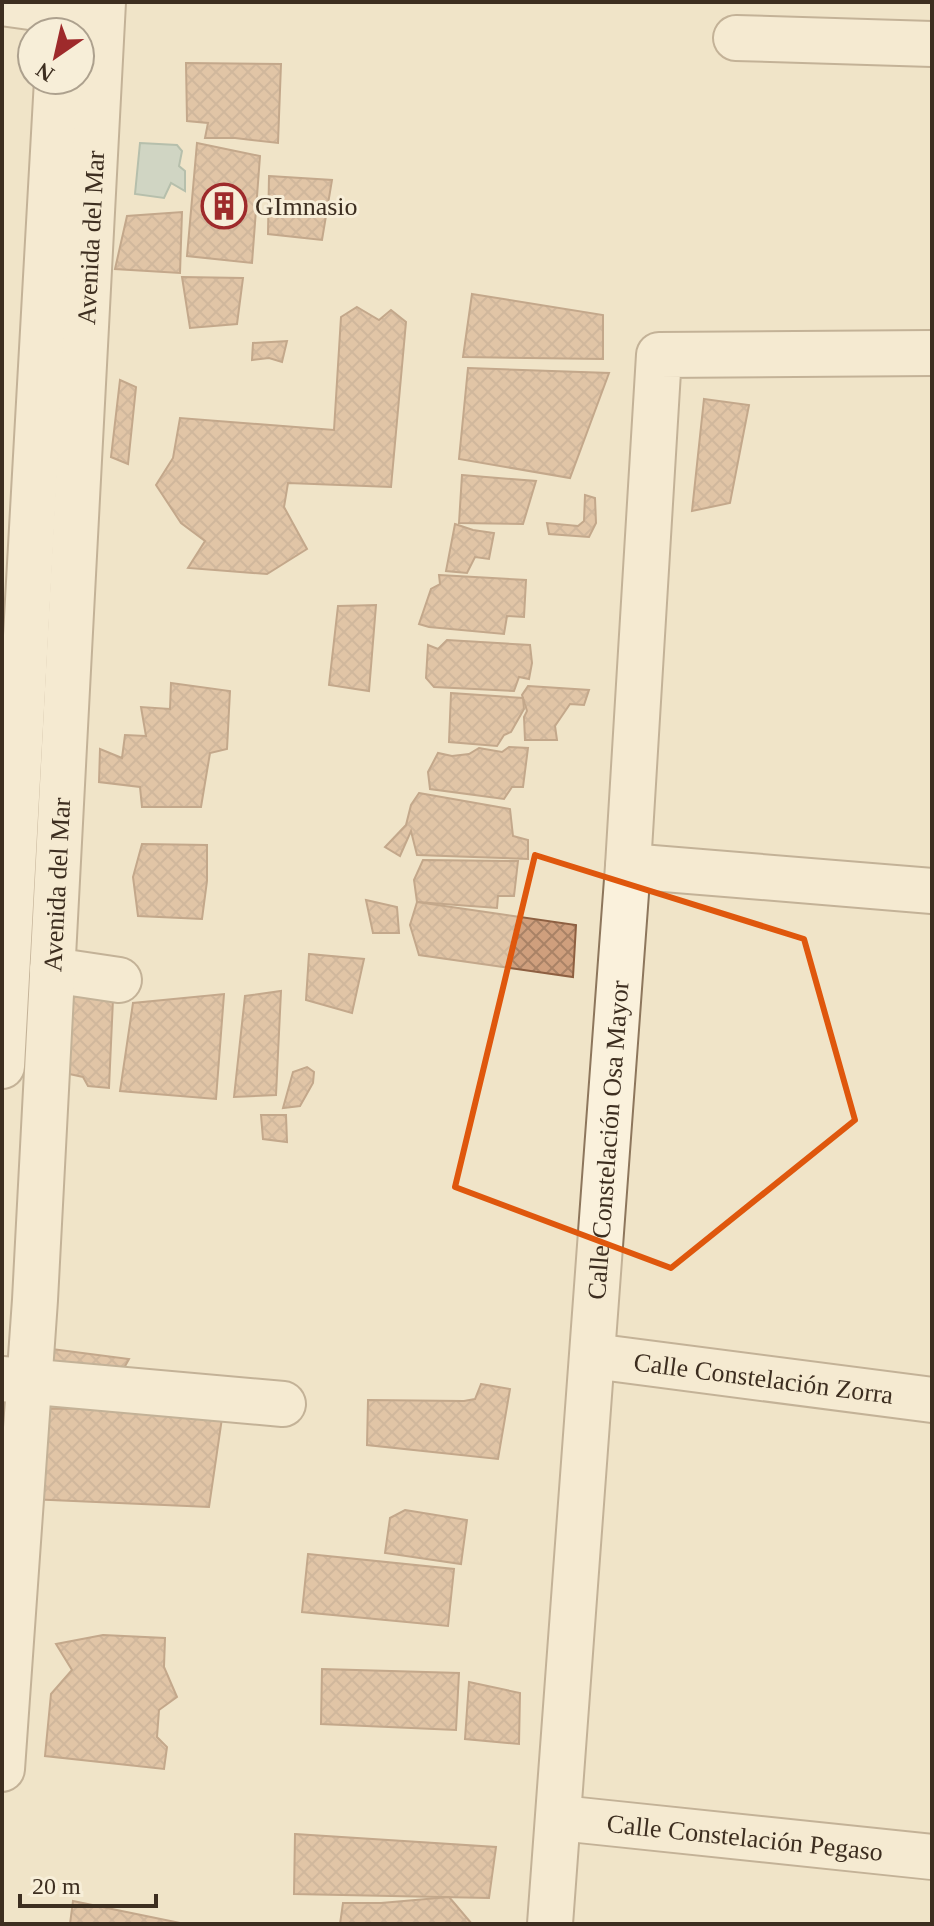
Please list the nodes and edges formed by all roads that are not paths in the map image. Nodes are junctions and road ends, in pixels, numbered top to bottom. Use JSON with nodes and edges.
{"nodes":[{"id":1,"x":2,"y":3,"type":"edge"},
{"id":2,"x":77,"y":13,"type":"edge"},
{"id":3,"x":736,"y":38,"type":"dead end"},
{"id":4,"x":932,"y":44,"type":"edge"},
{"id":5,"x":56,"y":96,"type":"edge"},
{"id":6,"x":932,"y":353,"type":"edge"},
{"id":7,"x":628,"y":866,"type":"junction"},
{"id":8,"x":932,"y":891,"type":"edge"},
{"id":9,"x":52,"y":970,"type":"junction"},
{"id":10,"x":119,"y":980,"type":"dead end"},
{"id":11,"x":2,"y":1066,"type":"edge"},
{"id":12,"x":18,"y":1298,"type":"edge"},
{"id":13,"x":593,"y":1356,"type":"junction"},
{"id":14,"x":15,"y":1381,"type":"edge"},
{"id":15,"x":932,"y":1400,"type":"edge"},
{"id":16,"x":283,"y":1404,"type":"dead end"},
{"id":17,"x":2,"y":1769,"type":"edge"},
{"id":18,"x":560,"y":1818,"type":"junction"},
{"id":19,"x":932,"y":1857,"type":"edge"},
{"id":20,"x":550,"y":1924,"type":"edge"}],
"edges":[{"from":1,"to":2,"type":"street"},
{"from":2,"to":9,"type":"street","name":"Avenida del Mar"},
{"from":3,"to":4,"type":"street"},
{"from":5,"to":11,"type":"street","name":"Avenida del Mar"},
{"from":6,"to":7,"type":"street","name":"Calle Constelación Osa Mayor"},
{"from":7,"to":8,"type":"street"},
{"from":7,"to":13,"type":"street","name":"Calle Constelación Osa Mayor"},
{"from":9,"to":10,"type":"street"},
{"from":9,"to":12,"type":"street","name":"Avenida del Mar"},
{"from":12,"to":14,"type":"street","name":"Avenida del Mar"},
{"from":13,"to":15,"type":"street","name":"Calle Constelación Zorra"},
{"from":13,"to":18,"type":"street","name":"Calle Constelación Osa Mayor"},
{"from":14,"to":16,"type":"street"},
{"from":14,"to":17,"type":"street","name":"Avenida del Mar"},
{"from":18,"to":19,"type":"street","name":"Calle Constelación Pegaso"},
{"from":18,"to":20,"type":"street","name":"Calle Constelación Osa Mayor"}]}
